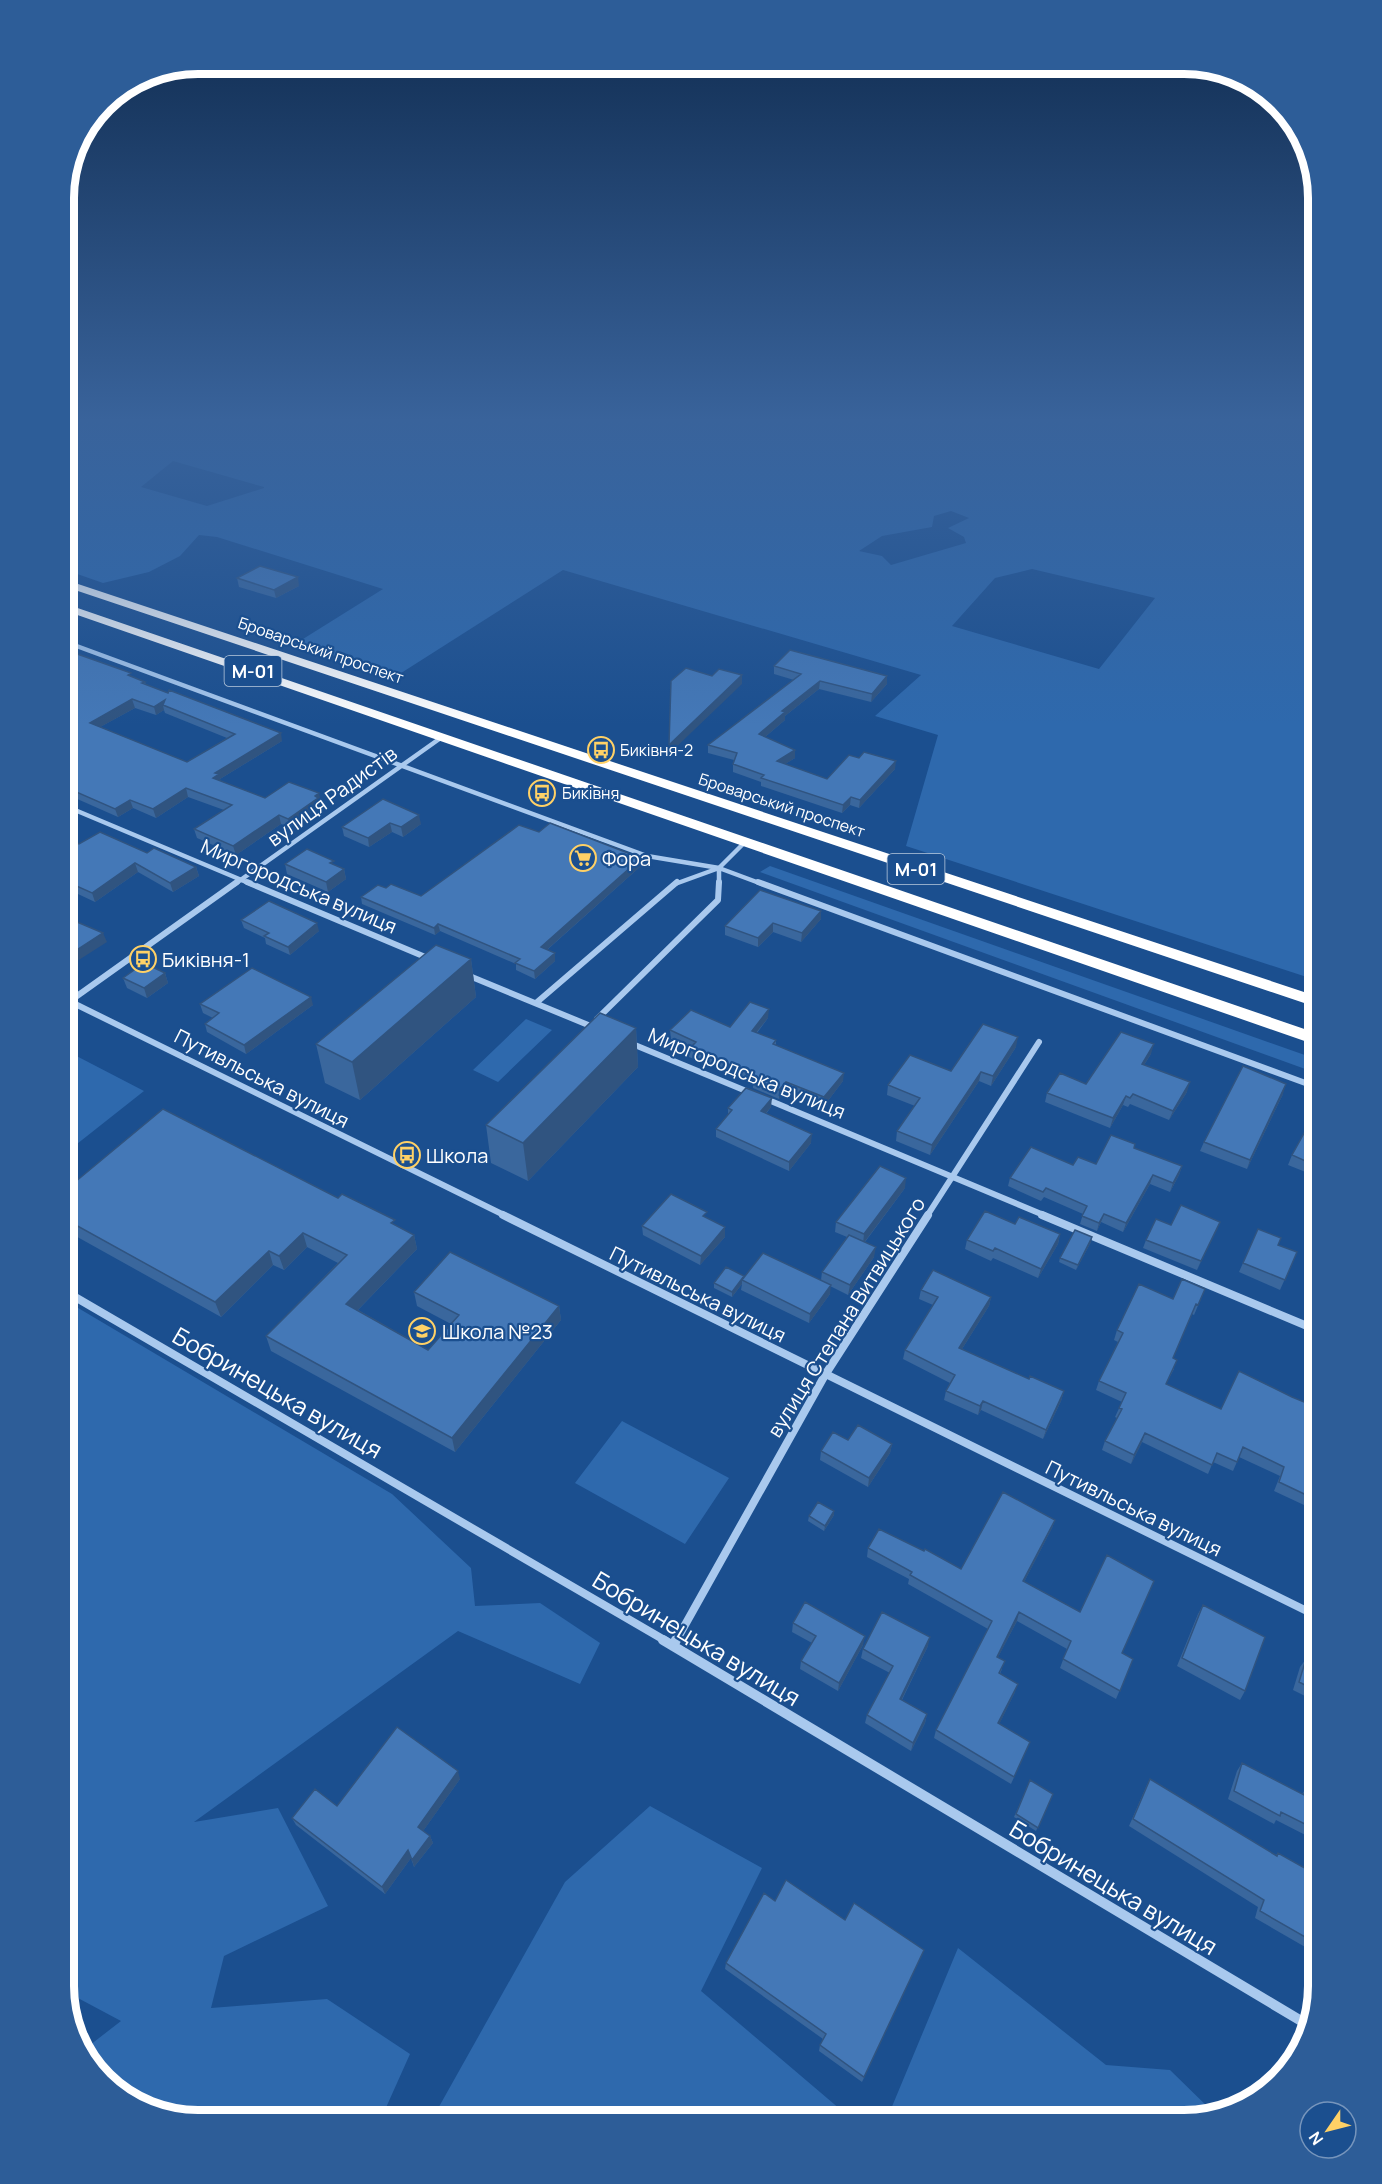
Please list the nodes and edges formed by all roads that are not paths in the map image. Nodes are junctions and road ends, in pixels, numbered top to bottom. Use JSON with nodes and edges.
{"nodes":[{"id":1,"x":74,"y":586,"type":"edge"},
{"id":2,"x":74,"y":610,"type":"edge"},
{"id":3,"x":74,"y":645,"type":"edge"},
{"id":4,"x":443,"y":736,"type":"junction"},
{"id":5,"x":400,"y":765,"type":"junction"},
{"id":6,"x":74,"y":810,"type":"edge"},
{"id":7,"x":746,"y":841,"type":"junction"},
{"id":8,"x":719,"y":868,"type":"junction"},
{"id":9,"x":241,"y":880,"type":"junction"},
{"id":10,"x":440,"y":963,"type":"edge"},
{"id":11,"x":462,"y":972,"type":"dead end"},
{"id":12,"x":74,"y":994,"type":"edge"},
{"id":13,"x":1308,"y":1000,"type":"edge"},
{"id":14,"x":74,"y":1002,"type":"edge"},
{"id":15,"x":536,"y":1003,"type":"junction"},
{"id":16,"x":591,"y":1026,"type":"junction"},
{"id":17,"x":602,"y":1031,"type":"edge"},
{"id":18,"x":1308,"y":1036,"type":"edge"},
{"id":19,"x":623,"y":1040,"type":"edge"},
{"id":20,"x":1039,"y":1042,"type":"dead end"},
{"id":21,"x":1308,"y":1084,"type":"edge"},
{"id":22,"x":953,"y":1176,"type":"junction"},
{"id":23,"x":74,"y":1296,"type":"edge"},
{"id":24,"x":1308,"y":1326,"type":"edge"},
{"id":25,"x":825,"y":1375,"type":"junction"},
{"id":26,"x":1308,"y":1612,"type":"edge"},
{"id":27,"x":673,"y":1646,"type":"junction"},
{"id":28,"x":1303,"y":2022,"type":"edge"}],
"edges":[{"from":1,"to":13,"type":"highway","name":"Броварський проспект","number":"М-01"},
{"from":2,"to":4,"type":"highway","number":"М-01"},
{"from":3,"to":5,"type":"street"},
{"from":4,"to":5,"type":"street","name":"вулиця Радистів"},
{"from":4,"to":7,"type":"highway","number":"М-01"},
{"from":5,"to":8,"type":"street"},
{"from":5,"to":9,"type":"street","name":"вулиця Радистів"},
{"from":6,"to":9,"type":"street","name":"Миргородська вулиця"},
{"from":7,"to":8,"type":"street"},
{"from":7,"to":18,"type":"highway","number":"М-01"},
{"from":8,"to":15,"type":"street"},
{"from":8,"to":16,"type":"street"},
{"from":8,"to":21,"type":"street"},
{"from":9,"to":10,"type":"street","name":"Миргородська вулиця"},
{"from":9,"to":12,"type":"street","name":"вулиця Радистів"},
{"from":11,"to":15,"type":"street"},
{"from":14,"to":25,"type":"street","name":"Путивльська вулиця"},
{"from":15,"to":16,"type":"street"},
{"from":16,"to":17,"type":"street"},
{"from":19,"to":22,"type":"street","name":"Миргородська вулиця"},
{"from":20,"to":22,"type":"street","name":"вулиця Степана Витвицького"},
{"from":22,"to":24,"type":"street","name":"Миргородська вулиця"},
{"from":22,"to":25,"type":"street","name":"вулиця Степана Витвицького"},
{"from":23,"to":27,"type":"street","name":"Бобринецька вулиця"},
{"from":25,"to":26,"type":"street","name":"Путивльська вулиця"},
{"from":25,"to":27,"type":"street","name":"вулиця Степана Витвицького"},
{"from":27,"to":28,"type":"street","name":"Бобринецька вулиця"}]}
